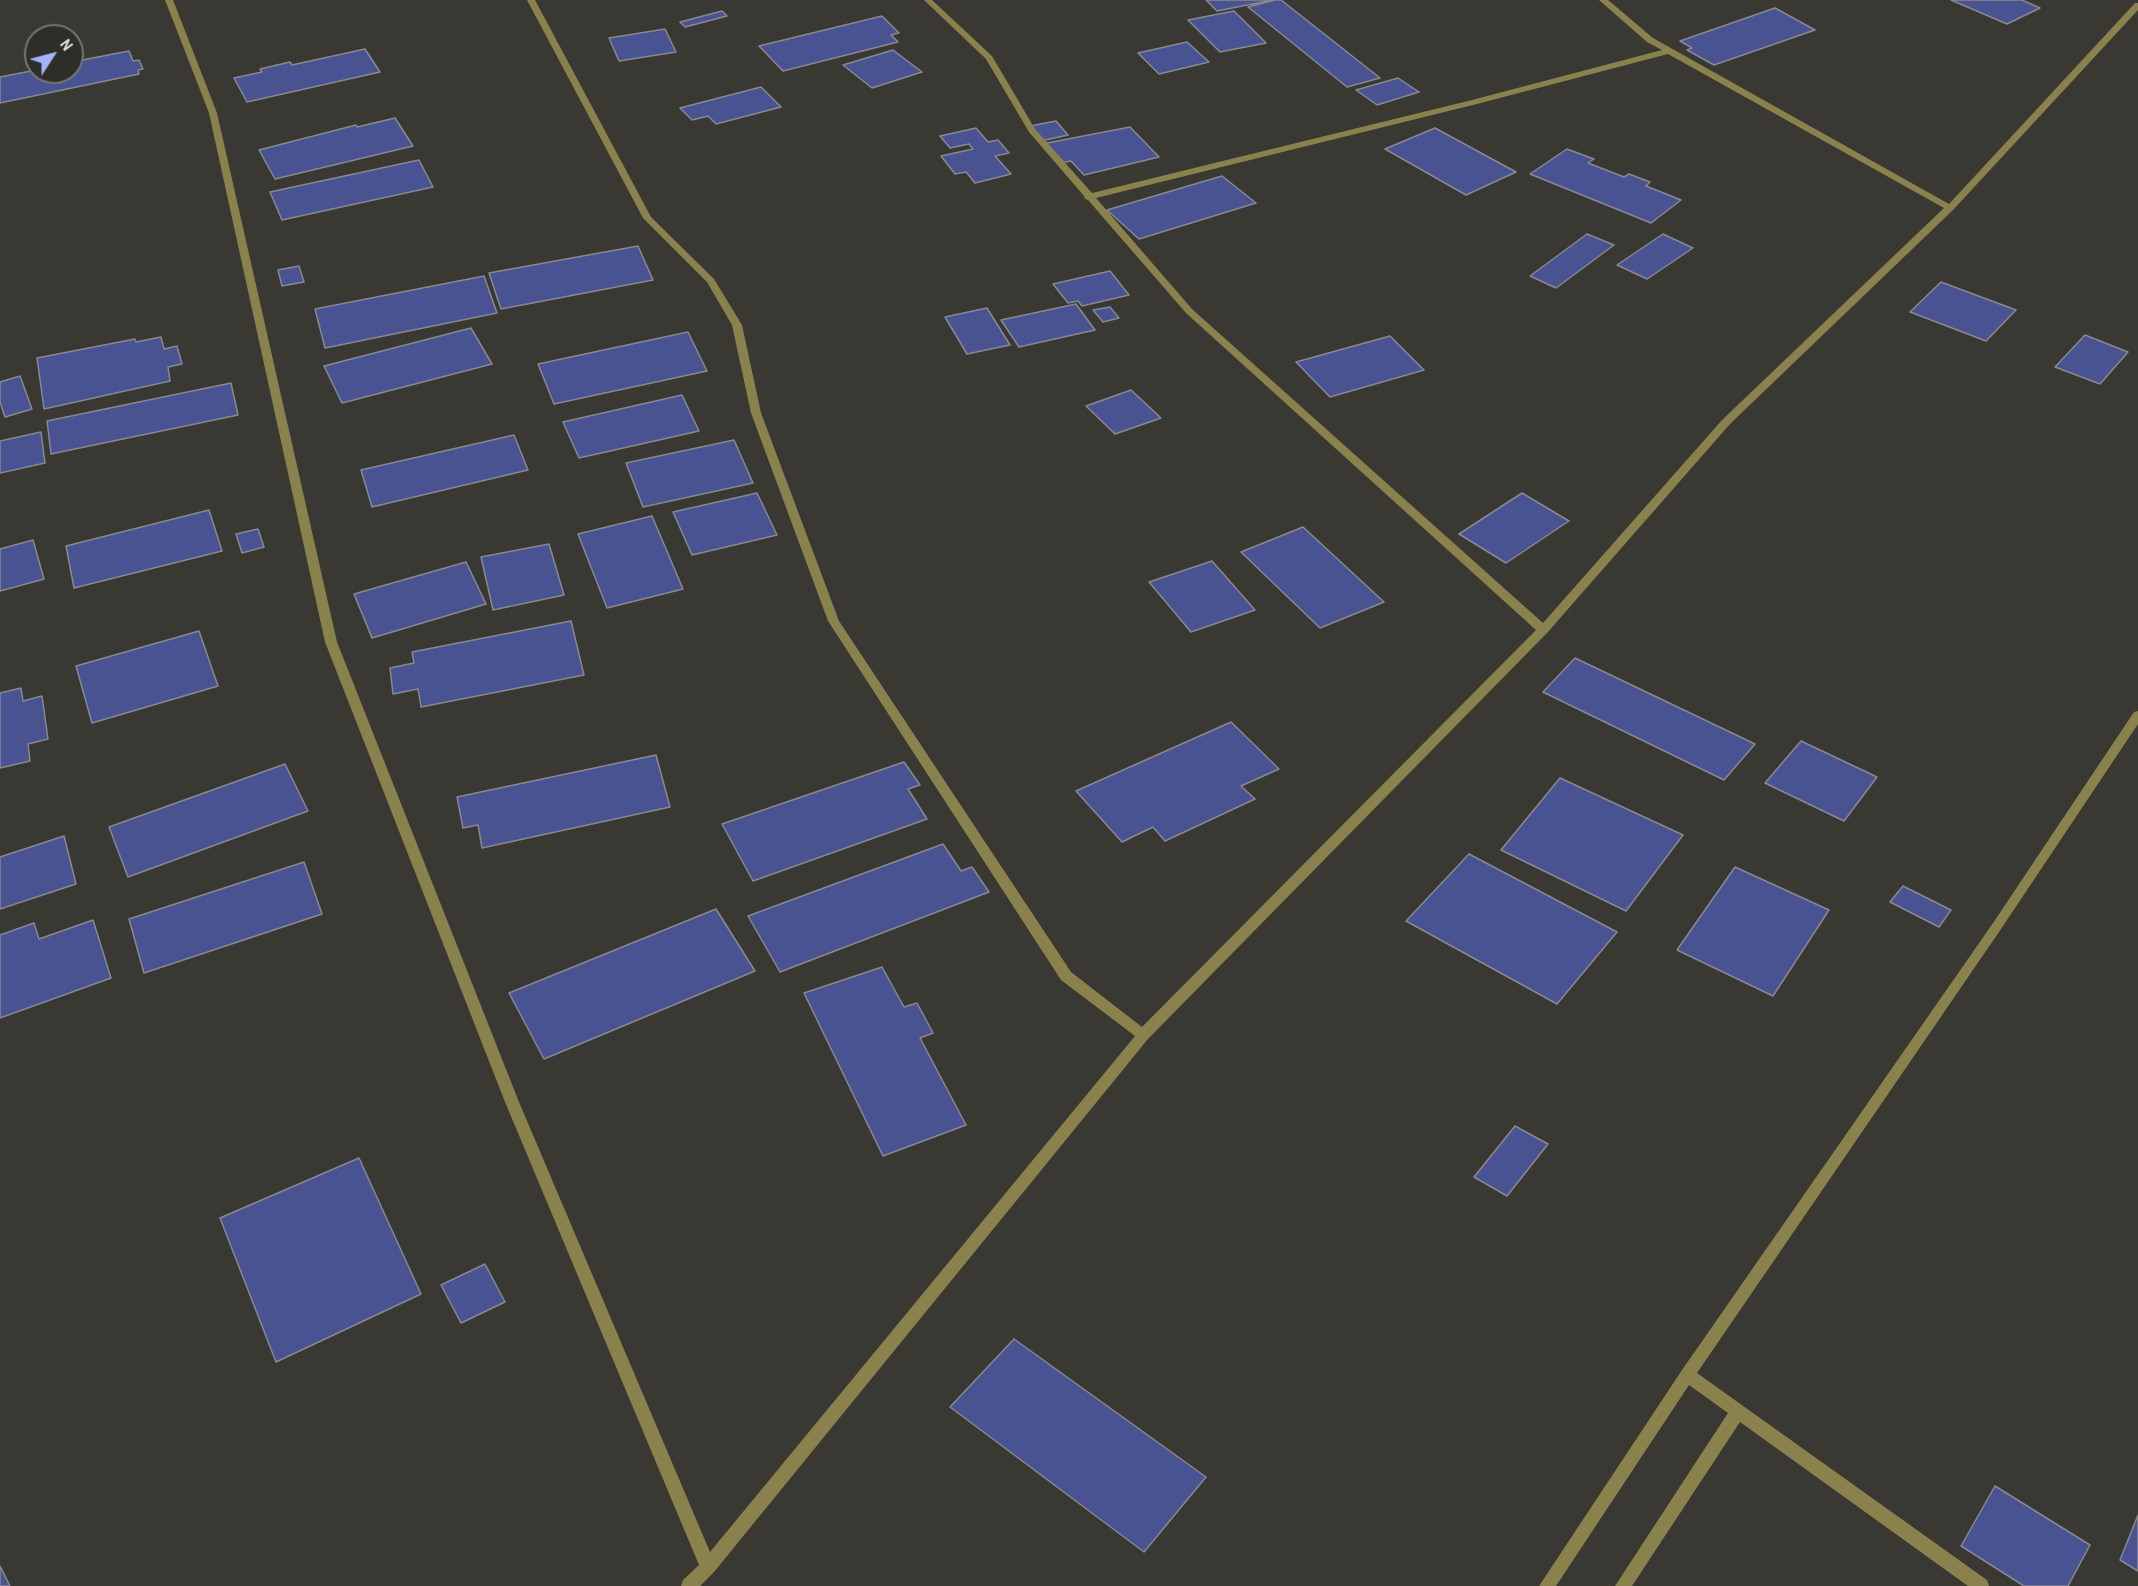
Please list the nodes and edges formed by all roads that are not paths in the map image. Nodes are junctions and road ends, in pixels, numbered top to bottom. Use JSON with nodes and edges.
{"nodes":[{"id":1,"x":169,"y":0,"type":"edge"},
{"id":2,"x":531,"y":0,"type":"edge"},
{"id":3,"x":928,"y":0,"type":"edge"},
{"id":4,"x":1603,"y":0,"type":"edge"},
{"id":5,"x":2138,"y":5,"type":"edge"},
{"id":6,"x":1669,"y":51,"type":"junction"},
{"id":7,"x":1088,"y":197,"type":"junction"},
{"id":8,"x":1950,"y":208,"type":"junction"},
{"id":9,"x":1543,"y":630,"type":"junction"},
{"id":10,"x":2138,"y":715,"type":"edge"},
{"id":11,"x":1143,"y":1035,"type":"junction"},
{"id":12,"x":1686,"y":1375,"type":"junction"},
{"id":13,"x":1738,"y":1412,"type":"junction"},
{"id":14,"x":708,"y":1566,"type":"junction"},
{"id":15,"x":688,"y":1586,"type":"edge"},
{"id":16,"x":1547,"y":1586,"type":"edge"},
{"id":17,"x":1623,"y":1586,"type":"edge"},
{"id":18,"x":1982,"y":1586,"type":"edge"}],
"edges":[{"from":1,"to":14,"type":"street"},
{"from":2,"to":11,"type":"street"},
{"from":3,"to":7,"type":"street"},
{"from":4,"to":6,"type":"street"},
{"from":5,"to":8,"type":"street"},
{"from":6,"to":7,"type":"street"},
{"from":6,"to":8,"type":"street"},
{"from":7,"to":9,"type":"street"},
{"from":8,"to":9,"type":"street"},
{"from":9,"to":11,"type":"street"},
{"from":10,"to":12,"type":"street"},
{"from":11,"to":14,"type":"street"},
{"from":12,"to":13,"type":"street"},
{"from":12,"to":16,"type":"street"},
{"from":13,"to":17,"type":"street"},
{"from":13,"to":18,"type":"street"},
{"from":14,"to":15,"type":"street"}]}
